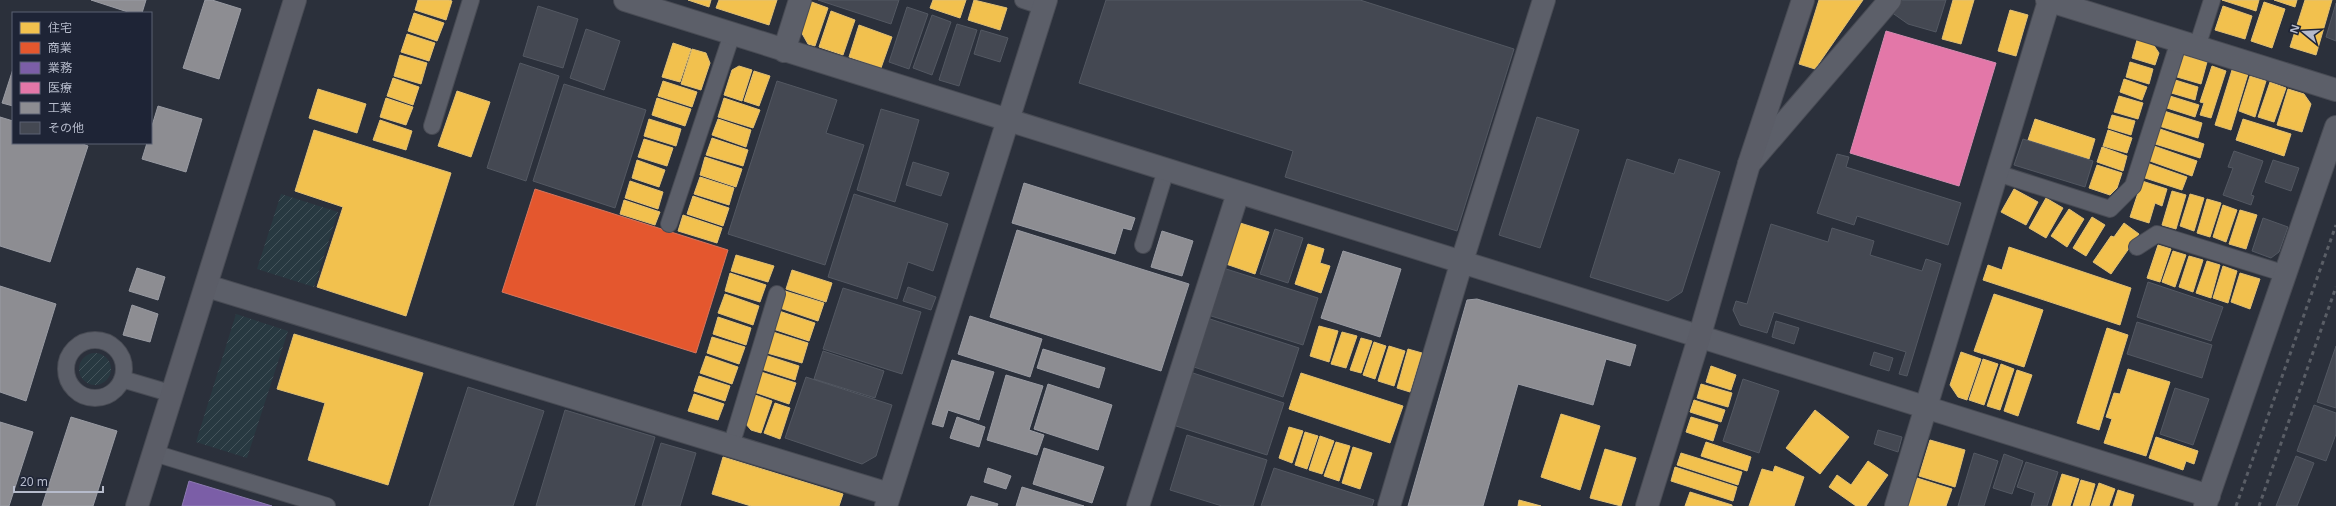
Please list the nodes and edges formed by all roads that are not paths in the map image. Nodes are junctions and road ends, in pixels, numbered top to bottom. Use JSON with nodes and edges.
{"nodes":[{"id":1,"x":295,"y":0,"type":"edge"},
{"id":2,"x":471,"y":0,"type":"edge"},
{"id":3,"x":625,"y":0,"type":"edge"},
{"id":4,"x":800,"y":0,"type":"edge"},
{"id":5,"x":1544,"y":0,"type":"edge"},
{"id":6,"x":1803,"y":0,"type":"edge"},
{"id":7,"x":1890,"y":0,"type":"edge"},
{"id":8,"x":2048,"y":0,"type":"edge"},
{"id":9,"x":2212,"y":0,"type":"edge"},
{"id":10,"x":1038,"y":2,"type":"edge"},
{"id":11,"x":668,"y":6,"type":"edge"},
{"id":12,"x":732,"y":34,"type":"junction"},
{"id":13,"x":2188,"y":44,"type":"junction"},
{"id":14,"x":784,"y":51,"type":"junction"},
{"id":15,"x":2336,"y":90,"type":"edge"},
{"id":16,"x":1009,"y":121,"type":"junction"},
{"id":17,"x":432,"y":126,"type":"dead end"},
{"id":18,"x":2336,"y":127,"type":"edge"},
{"id":19,"x":1749,"y":164,"type":"junction"},
{"id":20,"x":1166,"y":170,"type":"junction"},
{"id":21,"x":1997,"y":173,"type":"junction"},
{"id":22,"x":1238,"y":193,"type":"junction"},
{"id":23,"x":669,"y":224,"type":"dead end"},
{"id":24,"x":1143,"y":245,"type":"dead end"},
{"id":25,"x":2137,"y":247,"type":"dead end"},
{"id":26,"x":1462,"y":261,"type":"junction"},
{"id":27,"x":2286,"y":274,"type":"junction"},
{"id":28,"x":207,"y":286,"type":"junction"},
{"id":29,"x":777,"y":294,"type":"dead end"},
{"id":30,"x":1699,"y":338,"type":"junction"},
{"id":31,"x":122,"y":378,"type":"dead end"},
{"id":32,"x":173,"y":394,"type":"junction"},
{"id":33,"x":1926,"y":408,"type":"junction"},
{"id":34,"x":731,"y":446,"type":"junction"},
{"id":35,"x":154,"y":452,"type":"junction"},
{"id":36,"x":888,"y":500,"type":"edge"},
{"id":37,"x":2207,"y":501,"type":"edge"},
{"id":38,"x":137,"y":506,"type":"edge"},
{"id":39,"x":327,"y":506,"type":"edge"},
{"id":40,"x":1138,"y":506,"type":"edge"},
{"id":41,"x":1389,"y":506,"type":"edge"},
{"id":42,"x":1647,"y":506,"type":"edge"},
{"id":43,"x":1896,"y":506,"type":"edge"}],
"edges":[{"from":1,"to":28,"type":"street"},
{"from":2,"to":17,"type":"lane"},
{"from":3,"to":11,"type":"street"},
{"from":4,"to":14,"type":"street"},
{"from":5,"to":26,"type":"street"},
{"from":6,"to":19,"type":"street"},
{"from":7,"to":19,"type":"street"},
{"from":8,"to":13,"type":"street"},
{"from":8,"to":21,"type":"street"},
{"from":9,"to":13,"type":"lane"},
{"from":10,"to":16,"type":"street"},
{"from":11,"to":12,"type":"street"},
{"from":12,"to":14,"type":"street"},
{"from":12,"to":23,"type":"lane"},
{"from":13,"to":15,"type":"street"},
{"from":13,"to":21,"type":"lane"},
{"from":14,"to":16,"type":"street"},
{"from":16,"to":20,"type":"street"},
{"from":16,"to":36,"type":"street"},
{"from":18,"to":27,"type":"street"},
{"from":19,"to":30,"type":"street"},
{"from":20,"to":22,"type":"street"},
{"from":20,"to":24,"type":"lane"},
{"from":21,"to":33,"type":"street"},
{"from":22,"to":26,"type":"street"},
{"from":22,"to":40,"type":"street"},
{"from":25,"to":27,"type":"lane"},
{"from":26,"to":30,"type":"street"},
{"from":26,"to":41,"type":"street"},
{"from":27,"to":37,"type":"street"},
{"from":28,"to":32,"type":"street"},
{"from":28,"to":34,"type":"street"},
{"from":29,"to":34,"type":"lane"},
{"from":30,"to":33,"type":"street"},
{"from":30,"to":42,"type":"street"},
{"from":31,"to":32,"type":"lane"},
{"from":32,"to":35,"type":"street"},
{"from":33,"to":37,"type":"street"},
{"from":33,"to":43,"type":"street"},
{"from":34,"to":36,"type":"street"},
{"from":35,"to":38,"type":"street"},
{"from":35,"to":39,"type":"lane"}]}
